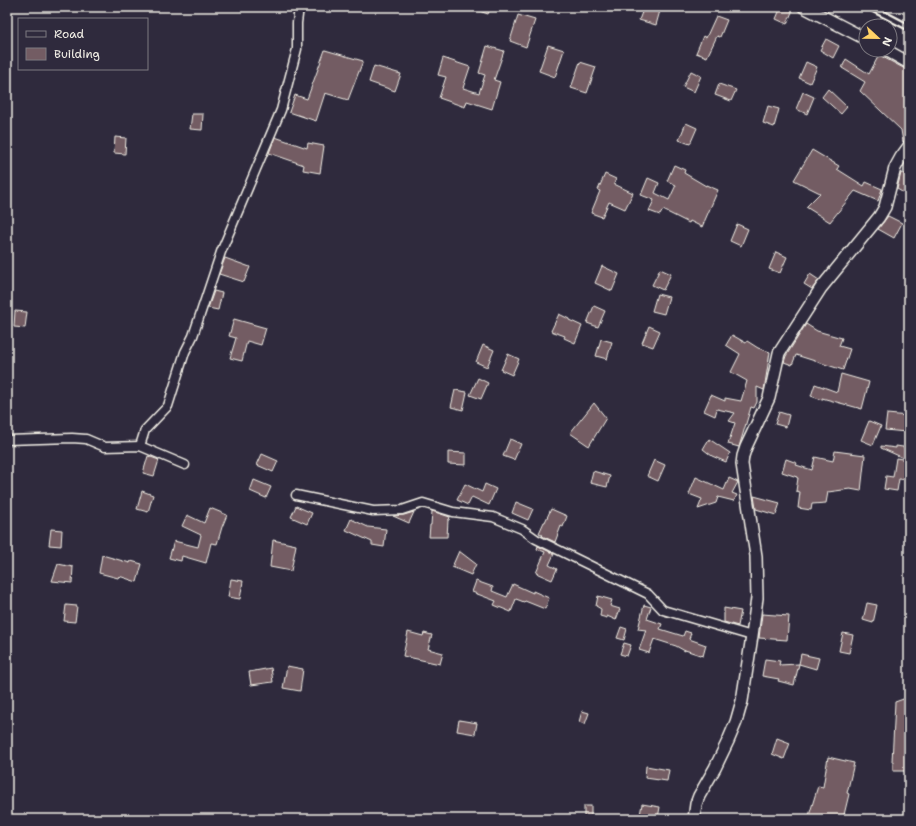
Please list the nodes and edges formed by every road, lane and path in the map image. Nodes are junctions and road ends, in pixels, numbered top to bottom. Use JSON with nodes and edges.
{"nodes":[{"id":1,"x":299,"y":7,"type":"edge"},
{"id":2,"x":804,"y":7,"type":"edge"},
{"id":3,"x":858,"y":35,"type":"edge"},
{"id":4,"x":898,"y":57,"type":"edge"},
{"id":5,"x":909,"y":63,"type":"edge"},
{"id":6,"x":909,"y":146,"type":"edge"},
{"id":7,"x":7,"y":440,"type":"edge"},
{"id":8,"x":140,"y":446,"type":"junction"},
{"id":9,"x":185,"y":465,"type":"dead end"},
{"id":10,"x":296,"y":495,"type":"dead end"},
{"id":11,"x":752,"y":636,"type":"junction"},
{"id":12,"x":694,"y":819,"type":"edge"}],
"edges":[{"from":1,"to":8,"type":"street"},
{"from":2,"to":3,"type":"street"},
{"from":4,"to":5,"type":"street"},
{"from":6,"to":11,"type":"street"},
{"from":7,"to":8,"type":"street"},
{"from":8,"to":9,"type":"street"},
{"from":10,"to":11,"type":"street"},
{"from":11,"to":12,"type":"street"}]}
